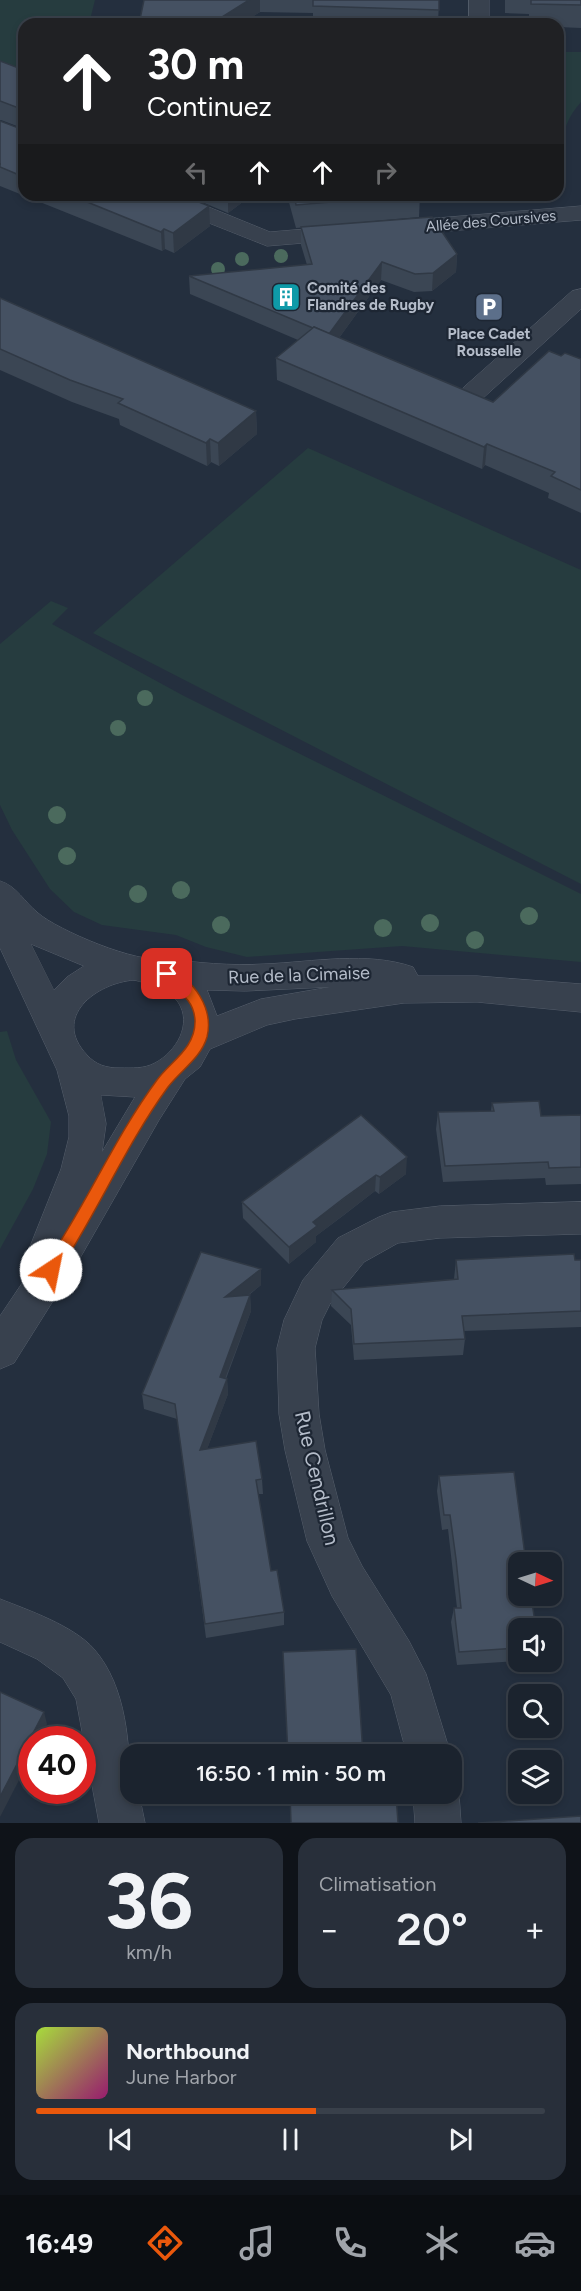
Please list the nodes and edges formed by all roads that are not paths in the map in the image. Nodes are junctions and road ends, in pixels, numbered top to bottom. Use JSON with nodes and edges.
{"nodes":[{"id":1,"x":479,"y":0,"type":"edge"},
{"id":2,"x":479,"y":18,"type":"edge"},
{"id":3,"x":174,"y":201,"type":"edge"},
{"id":4,"x":581,"y":213,"type":"edge"},
{"id":5,"x":581,"y":296,"type":"edge"},
{"id":6,"x":473,"y":393,"type":"edge"},
{"id":7,"x":0,"y":893,"type":"edge"},
{"id":8,"x":0,"y":908,"type":"edge"},
{"id":9,"x":145,"y":969,"type":"junction"},
{"id":10,"x":477,"y":989,"type":"junction"},
{"id":11,"x":581,"y":998,"type":"edge"},
{"id":12,"x":56,"y":1030,"type":"junction"},
{"id":13,"x":200,"y":1038,"type":"junction"},
{"id":14,"x":73,"y":1065,"type":"junction"},
{"id":15,"x":172,"y":1071,"type":"junction"},
{"id":16,"x":581,"y":1218,"type":"edge"},
{"id":17,"x":26,"y":1306,"type":"junction"},
{"id":18,"x":0,"y":1351,"type":"edge"},
{"id":19,"x":0,"y":1620,"type":"edge"},
{"id":20,"x":426,"y":1744,"type":"edge"},
{"id":21,"x":437,"y":1804,"type":"edge"},
{"id":22,"x":122,"y":1823,"type":"edge"},
{"id":23,"x":438,"y":1823,"type":"edge"}],
"edges":[{"from":1,"to":2,"type":"street"},
{"from":3,"to":4,"type":"street","name":"Allée des Coursives"},
{"from":5,"to":6,"type":"street"},
{"from":7,"to":9,"type":"street"},
{"from":8,"to":12,"type":"street"},
{"from":9,"to":10,"type":"street","name":"Rue de la Cimaise"},
{"from":9,"to":12,"type":"street"},
{"from":9,"to":13,"type":"street"},
{"from":10,"to":11,"type":"street","name":"Rue de la Cimaise"},
{"from":10,"to":13,"type":"street","name":"Rue de la Cimaise"},
{"from":12,"to":14,"type":"street"},
{"from":13,"to":15,"type":"street"},
{"from":14,"to":15,"type":"street"},
{"from":14,"to":17,"type":"street"},
{"from":15,"to":17,"type":"street"},
{"from":16,"to":20,"type":"street","name":"Rue Cendrillon"},
{"from":17,"to":18,"type":"street"},
{"from":19,"to":22,"type":"street"},
{"from":21,"to":23,"type":"street"}]}
